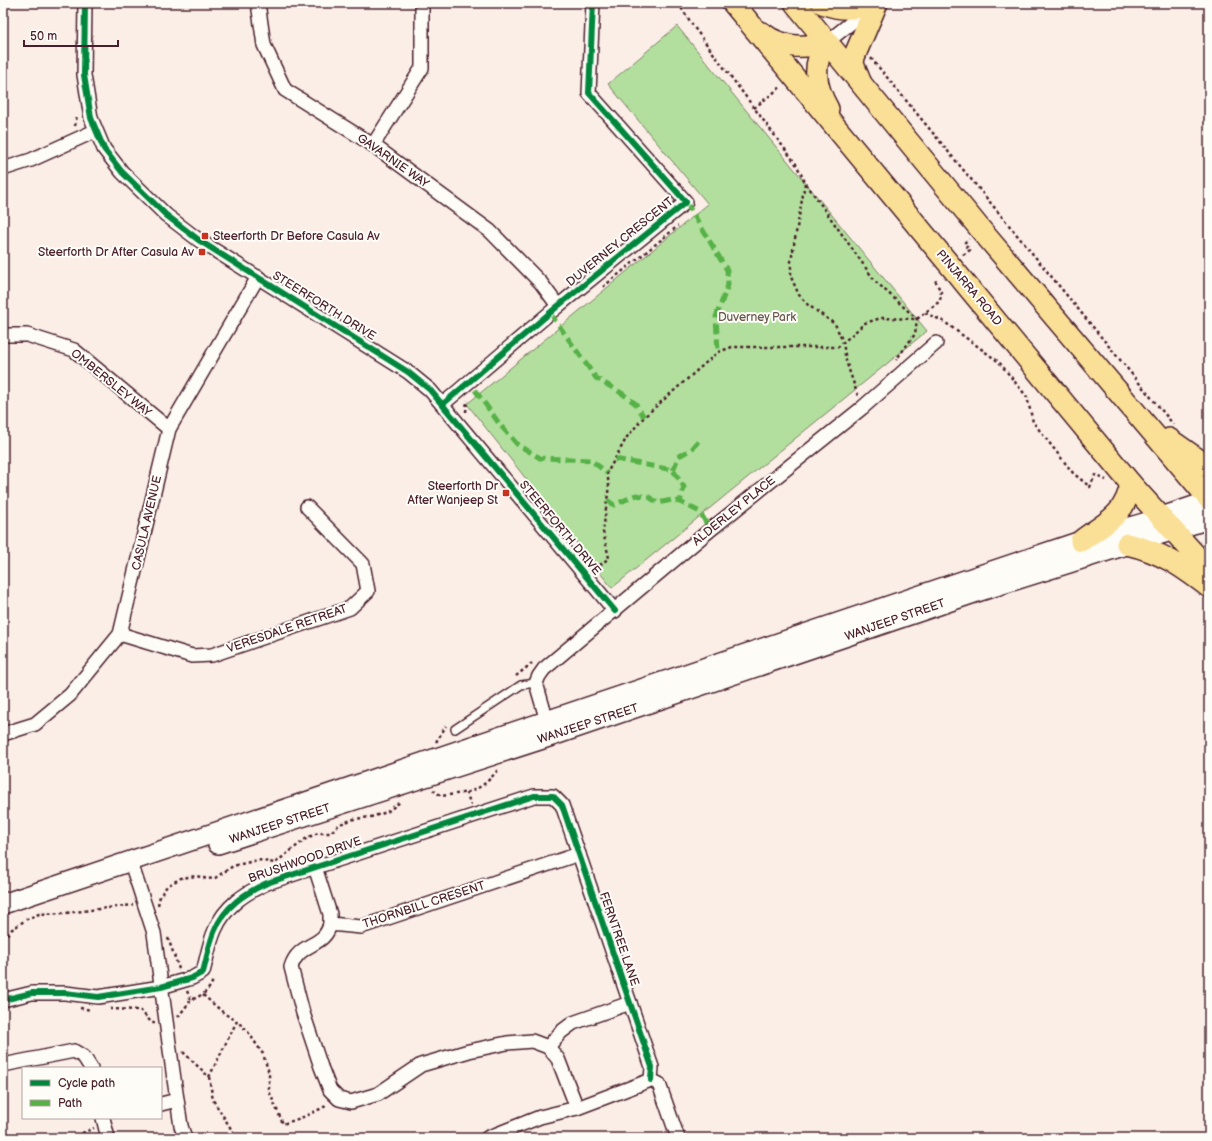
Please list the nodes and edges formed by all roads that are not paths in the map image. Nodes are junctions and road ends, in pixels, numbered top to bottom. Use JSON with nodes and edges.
{"nodes":[{"id":1,"x":85,"y":3,"type":"edge"},
{"id":2,"x":258,"y":3,"type":"edge"},
{"id":3,"x":422,"y":3,"type":"edge"},
{"id":4,"x":593,"y":3,"type":"edge"},
{"id":5,"x":733,"y":3,"type":"edge"},
{"id":6,"x":795,"y":3,"type":"edge"},
{"id":7,"x":822,"y":3,"type":"edge"},
{"id":8,"x":875,"y":3,"type":"edge"},
{"id":9,"x":750,"y":24,"type":"junction"},
{"id":10,"x":827,"y":42,"type":"junction"},
{"id":11,"x":861,"y":83,"type":"junction"},
{"id":12,"x":95,"y":131,"type":"junction"},
{"id":13,"x":844,"y":138,"type":"junction"},
{"id":14,"x":373,"y":144,"type":"junction"},
{"id":15,"x":3,"y":169,"type":"edge"},
{"id":16,"x":258,"y":277,"type":"junction"},
{"id":17,"x":558,"y":306,"type":"junction"},
{"id":18,"x":3,"y":335,"type":"edge"},
{"id":19,"x":936,"y":343,"type":"dead end"},
{"id":20,"x":443,"y":404,"type":"junction"},
{"id":21,"x":1136,"y":413,"type":"junction"},
{"id":22,"x":168,"y":429,"type":"junction"},
{"id":23,"x":1209,"y":467,"type":"edge"},
{"id":24,"x":1122,"y":484,"type":"junction"},
{"id":25,"x":1209,"y":500,"type":"edge"},
{"id":26,"x":307,"y":508,"type":"dead end"},
{"id":27,"x":1209,"y":519,"type":"edge"},
{"id":28,"x":1167,"y":524,"type":"junction"},
{"id":29,"x":1081,"y":541,"type":"junction"},
{"id":30,"x":1127,"y":544,"type":"junction"},
{"id":31,"x":1209,"y":570,"type":"edge"},
{"id":32,"x":978,"y":583,"type":"junction"},
{"id":33,"x":1209,"y":587,"type":"edge"},
{"id":34,"x":614,"y":611,"type":"junction"},
{"id":35,"x":120,"y":634,"type":"junction"},
{"id":36,"x":536,"y":683,"type":"junction"},
{"id":37,"x":549,"y":728,"type":"junction"},
{"id":38,"x":455,"y":729,"type":"dead end"},
{"id":39,"x":3,"y":734,"type":"edge"},
{"id":40,"x":562,"y":805,"type":"joint"},
{"id":41,"x":579,"y":854,"type":"junction"},
{"id":42,"x":132,"y":866,"type":"junction"},
{"id":43,"x":315,"y":867,"type":"junction"},
{"id":44,"x":3,"y":904,"type":"edge"},
{"id":45,"x":3,"y":917,"type":"edge"},
{"id":46,"x":330,"y":924,"type":"junction"},
{"id":47,"x":161,"y":987,"type":"junction"},
{"id":48,"x":3,"y":1000,"type":"edge"},
{"id":49,"x":630,"y":1003,"type":"junction"},
{"id":50,"x":548,"y":1047,"type":"junction"},
{"id":51,"x":3,"y":1065,"type":"edge"},
{"id":52,"x":90,"y":1067,"type":"edge"},
{"id":53,"x":651,"y":1080,"type":"junction"},
{"id":54,"x":177,"y":1100,"type":"junction"},
{"id":55,"x":162,"y":1104,"type":"edge"},
{"id":56,"x":577,"y":1108,"type":"junction"},
{"id":57,"x":105,"y":1120,"type":"edge"},
{"id":58,"x":108,"y":1138,"type":"edge"},
{"id":59,"x":185,"y":1138,"type":"edge"},
{"id":60,"x":487,"y":1138,"type":"edge"},
{"id":61,"x":678,"y":1138,"type":"edge"}],
"edges":[{"from":1,"to":12,"type":"street","name":"STEERFORTH DRIVE"},
{"from":2,"to":14,"type":"street","name":"GAVARNIE WAY"},
{"from":3,"to":14,"type":"street"},
{"from":4,"to":17,"type":"street","name":"DUVERNEY CRESCENT"},
{"from":5,"to":9,"type":"main road","name":"PINJARRA ROAD"},
{"from":6,"to":10,"type":"main road"},
{"from":7,"to":8,"type":"main road"},
{"from":8,"to":10,"type":"street"},
{"from":8,"to":11,"type":"main road"},
{"from":9,"to":10,"type":"main road"},
{"from":9,"to":13,"type":"main road","name":"PINJARRA ROAD"},
{"from":10,"to":11,"type":"main road"},
{"from":10,"to":13,"type":"main road"},
{"from":11,"to":21,"type":"main road"},
{"from":12,"to":15,"type":"street"},
{"from":12,"to":16,"type":"street","name":"STEERFORTH DRIVE"},
{"from":13,"to":24,"type":"main road","name":"PINJARRA ROAD"},
{"from":14,"to":17,"type":"street","name":"GAVARNIE WAY"},
{"from":16,"to":20,"type":"street","name":"STEERFORTH DRIVE"},
{"from":16,"to":22,"type":"street","name":"CASULA AVENUE"},
{"from":17,"to":20,"type":"street","name":"DUVERNEY CRESCENT"},
{"from":18,"to":22,"type":"street","name":"OMBERSLEY WAY"},
{"from":19,"to":34,"type":"street","name":"ALDERLEY PLACE"},
{"from":20,"to":34,"type":"street","name":"STEERFORTH DRIVE"},
{"from":21,"to":23,"type":"main road"},
{"from":21,"to":25,"type":"main road"},
{"from":22,"to":35,"type":"street","name":"CASULA AVENUE"},
{"from":24,"to":28,"type":"main road","name":"PINJARRA ROAD"},
{"from":24,"to":29,"type":"main road"},
{"from":25,"to":28,"type":"main road"},
{"from":26,"to":35,"type":"street","name":"VERESDALE RETREAT"},
{"from":27,"to":28,"type":"main road"},
{"from":28,"to":29,"type":"main road","name":"WANJEEP STREET"},
{"from":28,"to":30,"type":"main road","name":"WANJEEP STREET"},
{"from":28,"to":31,"type":"main road","name":"PINJARRA ROAD"},
{"from":29,"to":32,"type":"main road","name":"WANJEEP STREET"},
{"from":30,"to":32,"type":"main road","name":"WANJEEP STREET"},
{"from":30,"to":33,"type":"main road"},
{"from":32,"to":37,"type":"main road","name":"WANJEEP STREET"},
{"from":34,"to":36,"type":"street","name":"ALDERLEY PLACE"},
{"from":35,"to":39,"type":"street","name":"CASULA AVENUE"},
{"from":36,"to":37,"type":"street"},
{"from":36,"to":38,"type":"lane"},
{"from":37,"to":42,"type":"main road","name":"WANJEEP STREET"},
{"from":40,"to":41,"type":"street","name":"FERNTREE LANE"},
{"from":40,"to":43,"type":"street","name":"BRUSHWOOD DRIVE"},
{"from":41,"to":46,"type":"street","name":"THORNBILL CRESENT"},
{"from":41,"to":49,"type":"street","name":"FERNTREE LANE"},
{"from":42,"to":44,"type":"main road","name":"WANJEEP STREET"},
{"from":42,"to":45,"type":"main road","name":"WANJEEP STREET"},
{"from":42,"to":47,"type":"street"},
{"from":43,"to":46,"type":"street"},
{"from":43,"to":47,"type":"street","name":"BRUSHWOOD DRIVE"},
{"from":46,"to":50,"type":"street"},
{"from":47,"to":48,"type":"street","name":"BRUSHWOOD DRIVE"},
{"from":47,"to":54,"type":"street"},
{"from":49,"to":50,"type":"street"},
{"from":49,"to":53,"type":"street","name":"FERNTREE LANE"},
{"from":50,"to":56,"type":"street"},
{"from":51,"to":52,"type":"street"},
{"from":53,"to":56,"type":"street"},
{"from":53,"to":61,"type":"street"},
{"from":54,"to":55,"type":"street"},
{"from":54,"to":59,"type":"street"},
{"from":56,"to":60,"type":"street"},
{"from":57,"to":58,"type":"street"}]}
